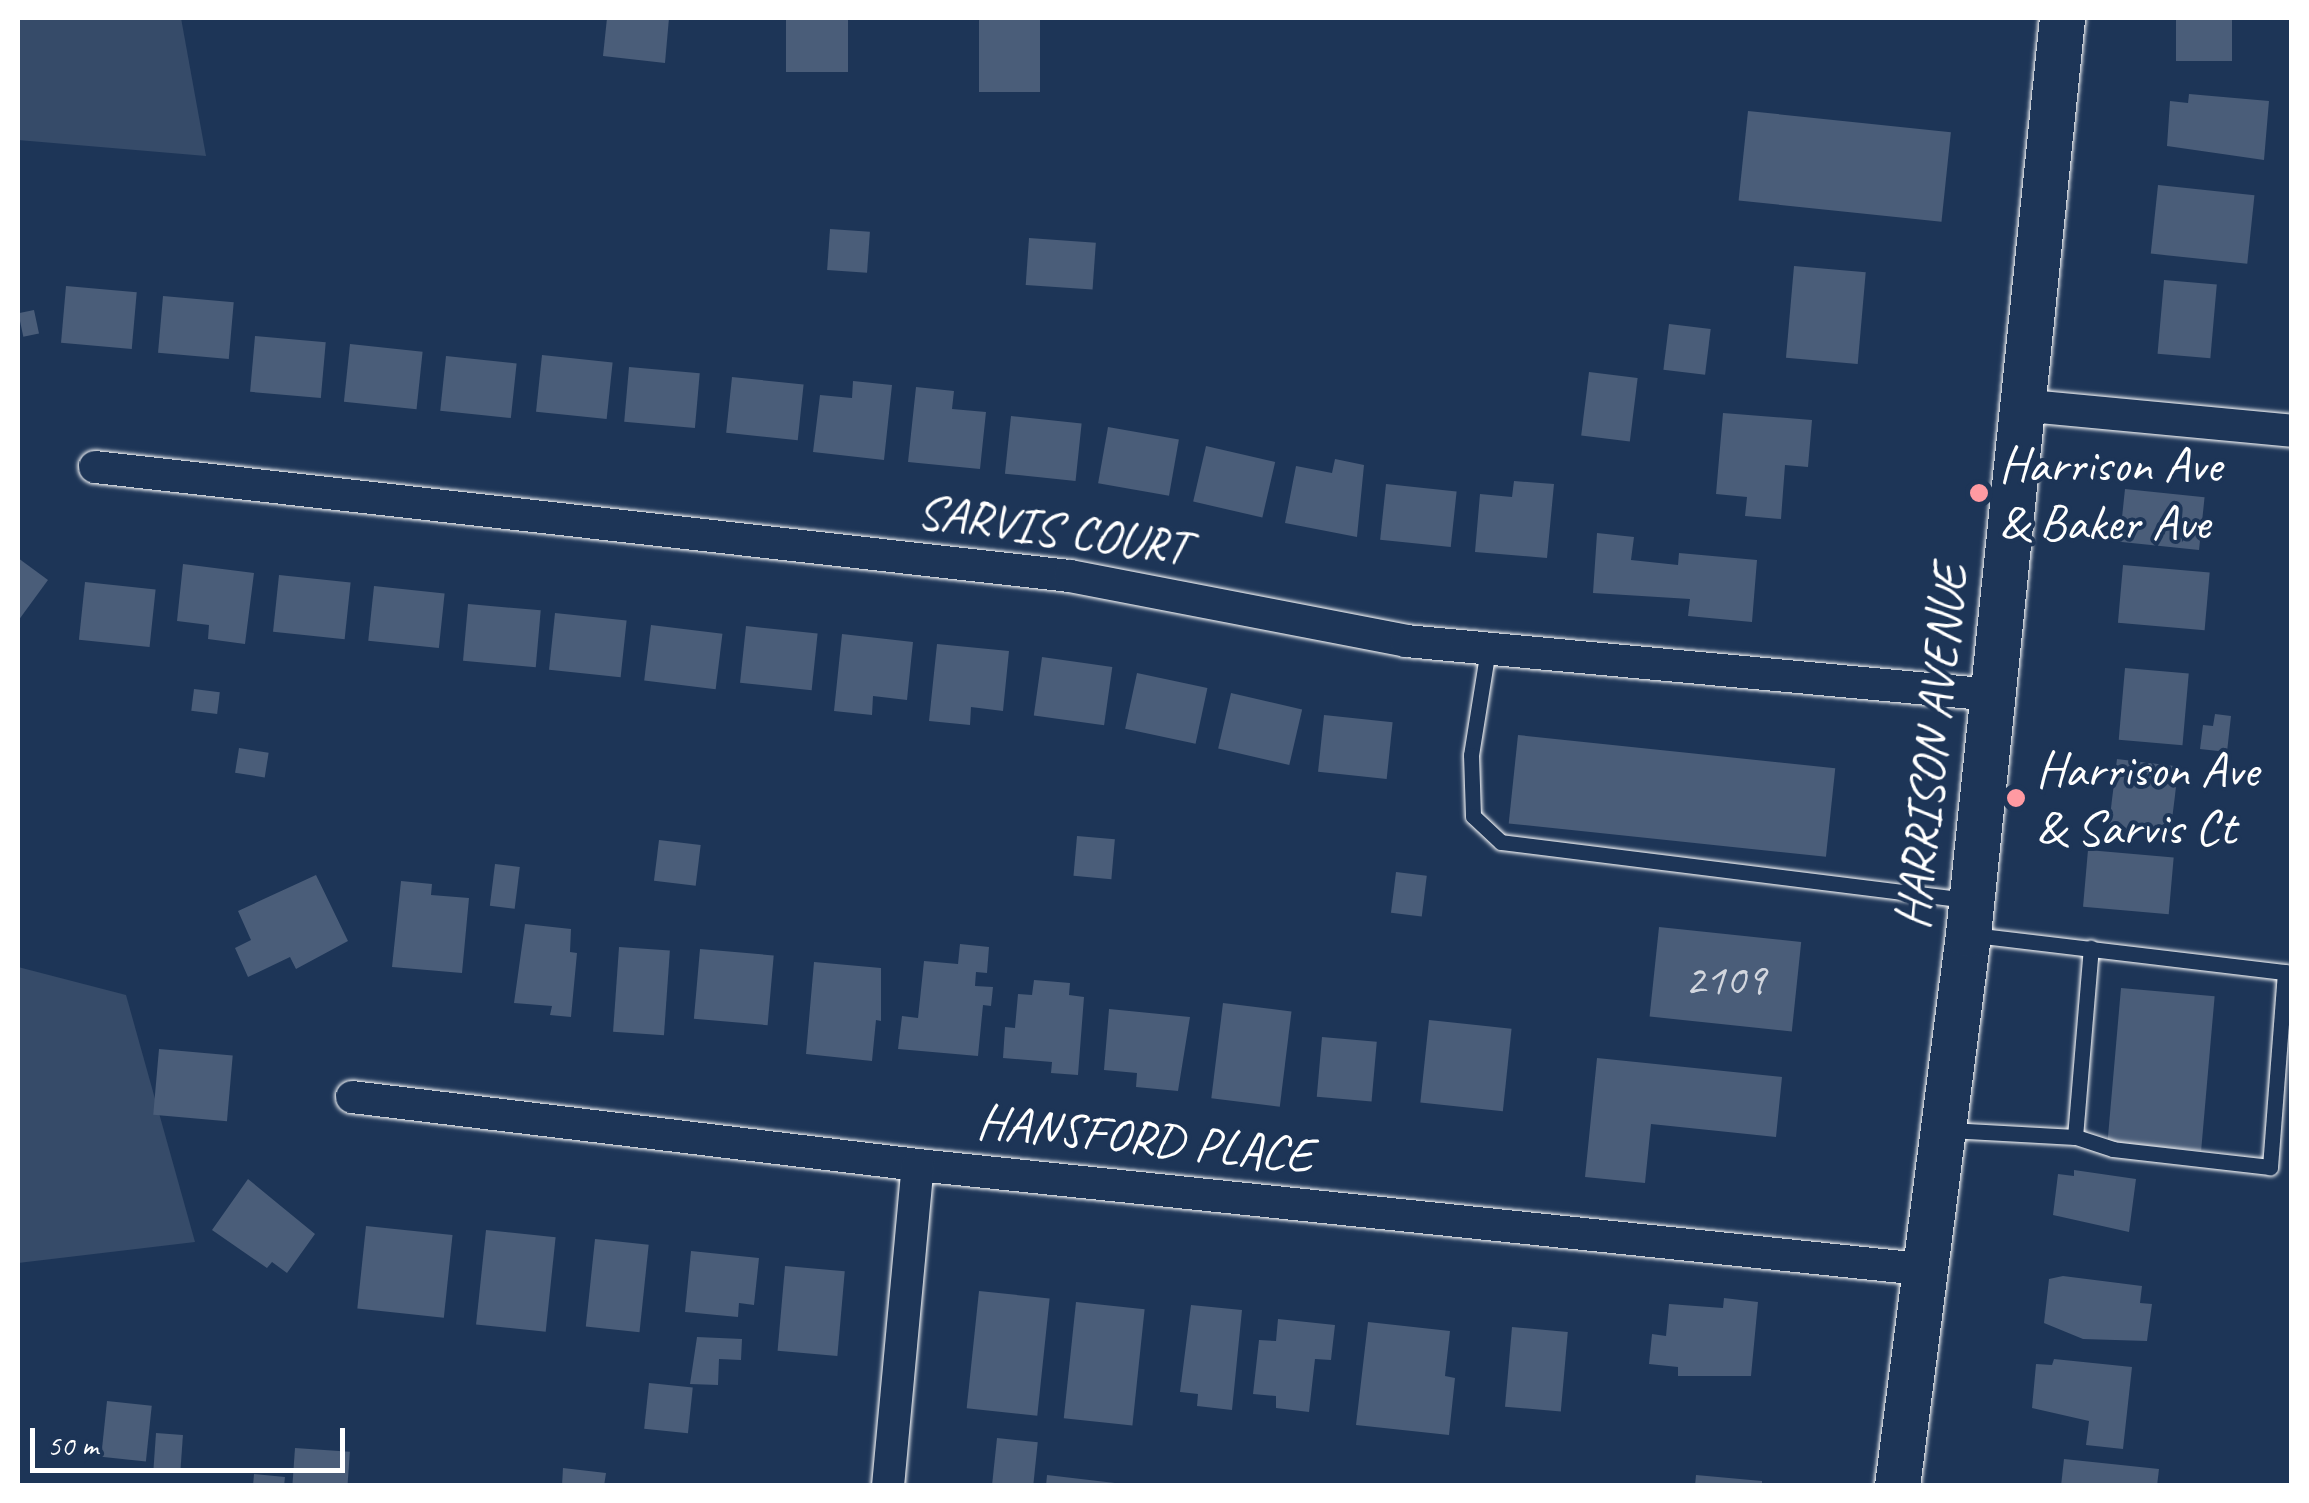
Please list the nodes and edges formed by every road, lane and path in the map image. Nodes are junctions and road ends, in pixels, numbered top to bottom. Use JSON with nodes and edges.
{"nodes":[{"id":1,"x":2062,"y":18,"type":"edge"},
{"id":2,"x":2019,"y":406,"type":"junction"},
{"id":3,"x":2292,"y":431,"type":"edge"},
{"id":4,"x":95,"y":467,"type":"dead end"},
{"id":5,"x":1488,"y":648,"type":"junction"},
{"id":6,"x":1994,"y":696,"type":"junction"},
{"id":7,"x":1969,"y":917,"type":"junction"},
{"id":8,"x":2091,"y":948,"type":"junction"},
{"id":9,"x":352,"y":1097,"type":"dead end"},
{"id":10,"x":1945,"y":1130,"type":"junction"},
{"id":11,"x":2075,"y":1137,"type":"junction"},
{"id":12,"x":918,"y":1165,"type":"junction"},
{"id":13,"x":1930,"y":1270,"type":"junction"},
{"id":14,"x":888,"y":1486,"type":"edge"},
{"id":15,"x":1897,"y":1486,"type":"edge"}],
"edges":[{"from":1,"to":2,"type":"main road","name":"HARRISON AVENUE"},
{"from":2,"to":3,"type":"street"},
{"from":2,"to":6,"type":"main road","name":"HARRISON AVENUE"},
{"from":4,"to":5,"type":"street","name":"SARVIS COURT"},
{"from":5,"to":6,"type":"street","name":"SARVIS COURT"},
{"from":5,"to":7,"type":"lane"},
{"from":6,"to":7,"type":"main road","name":"HARRISON AVENUE"},
{"from":7,"to":8,"type":"lane"},
{"from":7,"to":10,"type":"main road","name":"HARRISON AVENUE"},
{"from":8,"to":11,"type":"lane"},
{"from":8,"to":11,"type":"lane"},
{"from":9,"to":12,"type":"street","name":"HANSFORD PLACE"},
{"from":10,"to":11,"type":"lane"},
{"from":10,"to":13,"type":"main road","name":"HARRISON AVENUE"},
{"from":12,"to":13,"type":"street","name":"HANSFORD PLACE"},
{"from":12,"to":14,"type":"street"},
{"from":13,"to":15,"type":"main road","name":"HARRISON AVENUE"}]}
